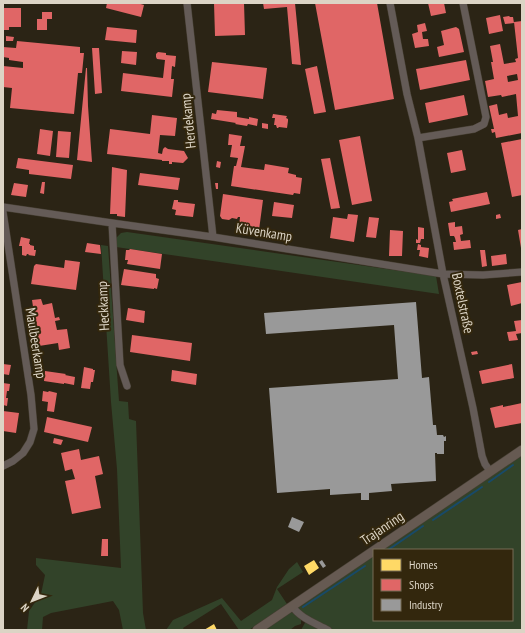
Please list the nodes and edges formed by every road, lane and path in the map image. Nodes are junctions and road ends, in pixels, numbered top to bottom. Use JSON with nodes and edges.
{"nodes":[{"id":1,"x":187,"y":3,"type":"edge"},
{"id":2,"x":390,"y":3,"type":"edge"},
{"id":3,"x":463,"y":3,"type":"edge"},
{"id":4,"x":418,"y":138,"type":"junction"},
{"id":5,"x":3,"y":207,"type":"edge"},
{"id":6,"x":3,"y":212,"type":"edge"},
{"id":7,"x":112,"y":223,"type":"junction"},
{"id":8,"x":213,"y":237,"type":"junction"},
{"id":9,"x":522,"y":272,"type":"edge"},
{"id":10,"x":444,"y":274,"type":"junction"},
{"id":11,"x":128,"y":386,"type":"dead end"},
{"id":12,"x":522,"y":450,"type":"edge"},
{"id":13,"x":3,"y":466,"type":"edge"},
{"id":14,"x":490,"y":471,"type":"junction"},
{"id":15,"x":376,"y":549,"type":"edge"},
{"id":16,"x":373,"y":551,"type":"edge"},
{"id":17,"x":292,"y":606,"type":"junction"},
{"id":18,"x":258,"y":630,"type":"edge"},
{"id":19,"x":328,"y":630,"type":"edge"}],
"edges":[{"from":1,"to":8,"type":"street","name":"Herdekamp"},
{"from":2,"to":4,"type":"street","name":"Boxtelstraße"},
{"from":3,"to":4,"type":"street"},
{"from":4,"to":10,"type":"street","name":"Boxtelstraße"},
{"from":5,"to":7,"type":"street","name":"Küvenkamp"},
{"from":6,"to":13,"type":"street","name":"Maulbeerkamp"},
{"from":7,"to":8,"type":"street","name":"Küvenkamp"},
{"from":7,"to":11,"type":"street","name":"Heckkamp"},
{"from":8,"to":10,"type":"street","name":"Küvenkamp"},
{"from":9,"to":10,"type":"street","name":"Küvenkamp"},
{"from":10,"to":14,"type":"street","name":"Boxtelstraße"},
{"from":12,"to":14,"type":"main road","name":"Trajanring"},
{"from":14,"to":15,"type":"main road","name":"Trajanring"},
{"from":16,"to":17,"type":"main road","name":"Trajanring"},
{"from":17,"to":18,"type":"main road","name":"Trajanring"},
{"from":17,"to":19,"type":"street"}]}
